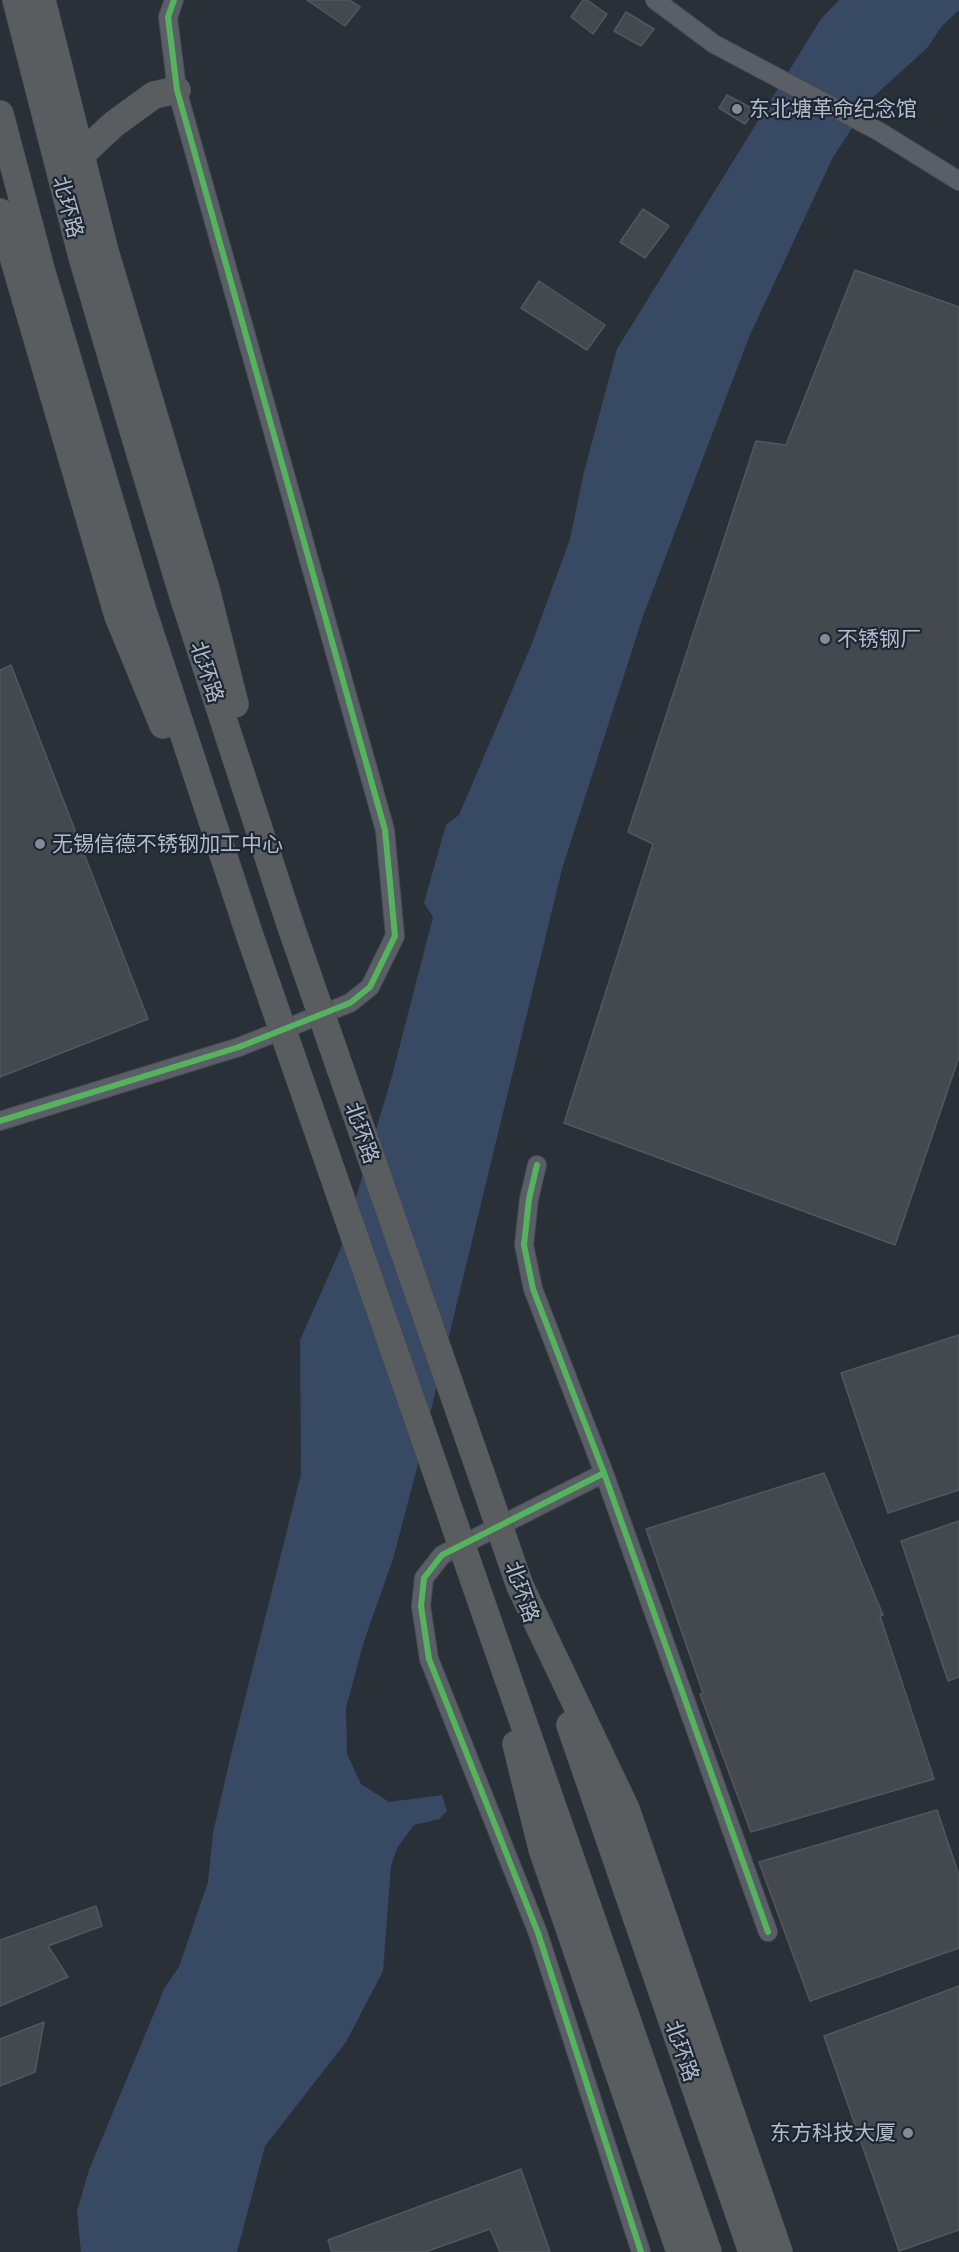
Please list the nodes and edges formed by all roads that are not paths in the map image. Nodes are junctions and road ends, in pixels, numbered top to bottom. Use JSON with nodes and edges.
{"nodes":[{"id":1,"x":16,"y":0,"type":"edge"},
{"id":2,"x":42,"y":0,"type":"edge"},
{"id":3,"x":174,"y":0,"type":"edge"},
{"id":4,"x":655,"y":0,"type":"edge"},
{"id":5,"x":177,"y":90,"type":"junction"},
{"id":6,"x":0,"y":114,"type":"edge"},
{"id":7,"x":80,"y":154,"type":"junction"},
{"id":8,"x":60,"y":176,"type":"junction"},
{"id":9,"x":959,"y":181,"type":"edge"},
{"id":10,"x":9,"y":229,"type":"edge"},
{"id":11,"x":290,"y":924,"type":"junction"},
{"id":12,"x":0,"y":1121,"type":"edge"},
{"id":13,"x":537,"y":1165,"type":"dead end"},
{"id":14,"x":604,"y":1473,"type":"junction"},
{"id":15,"x":520,"y":1586,"type":"junction"},
{"id":16,"x":480,"y":1598,"type":"junction"},
{"id":17,"x":768,"y":1932,"type":"dead end"},
{"id":18,"x":641,"y":2252,"type":"edge"},
{"id":19,"x":680,"y":2252,"type":"edge"},
{"id":20,"x":708,"y":2252,"type":"edge"},
{"id":21,"x":752,"y":2252,"type":"edge"},
{"id":22,"x":779,"y":2252,"type":"edge"}],
"edges":[{"from":1,"to":8,"type":"highway","name":"北环路"},
{"from":2,"to":7,"type":"highway"},
{"from":3,"to":5,"type":"street"},
{"from":4,"to":9,"type":"street"},
{"from":5,"to":7,"type":"highway"},
{"from":5,"to":12,"type":"street"},
{"from":6,"to":10,"type":"highway","name":"北环路"},
{"from":7,"to":8,"type":"highway"},
{"from":7,"to":11,"type":"highway"},
{"from":8,"to":11,"type":"highway","name":"北环路"},
{"from":10,"to":16,"type":"highway","name":"北环路","bridge":true},
{"from":11,"to":15,"type":"highway","name":"北环路","bridge":true},
{"from":13,"to":14,"type":"street"},
{"from":14,"to":17,"type":"street"},
{"from":14,"to":18,"type":"street"},
{"from":15,"to":21,"type":"highway","name":"北环路"},
{"from":15,"to":22,"type":"highway"},
{"from":16,"to":19,"type":"highway"},
{"from":16,"to":20,"type":"highway","name":"北环路"}]}
